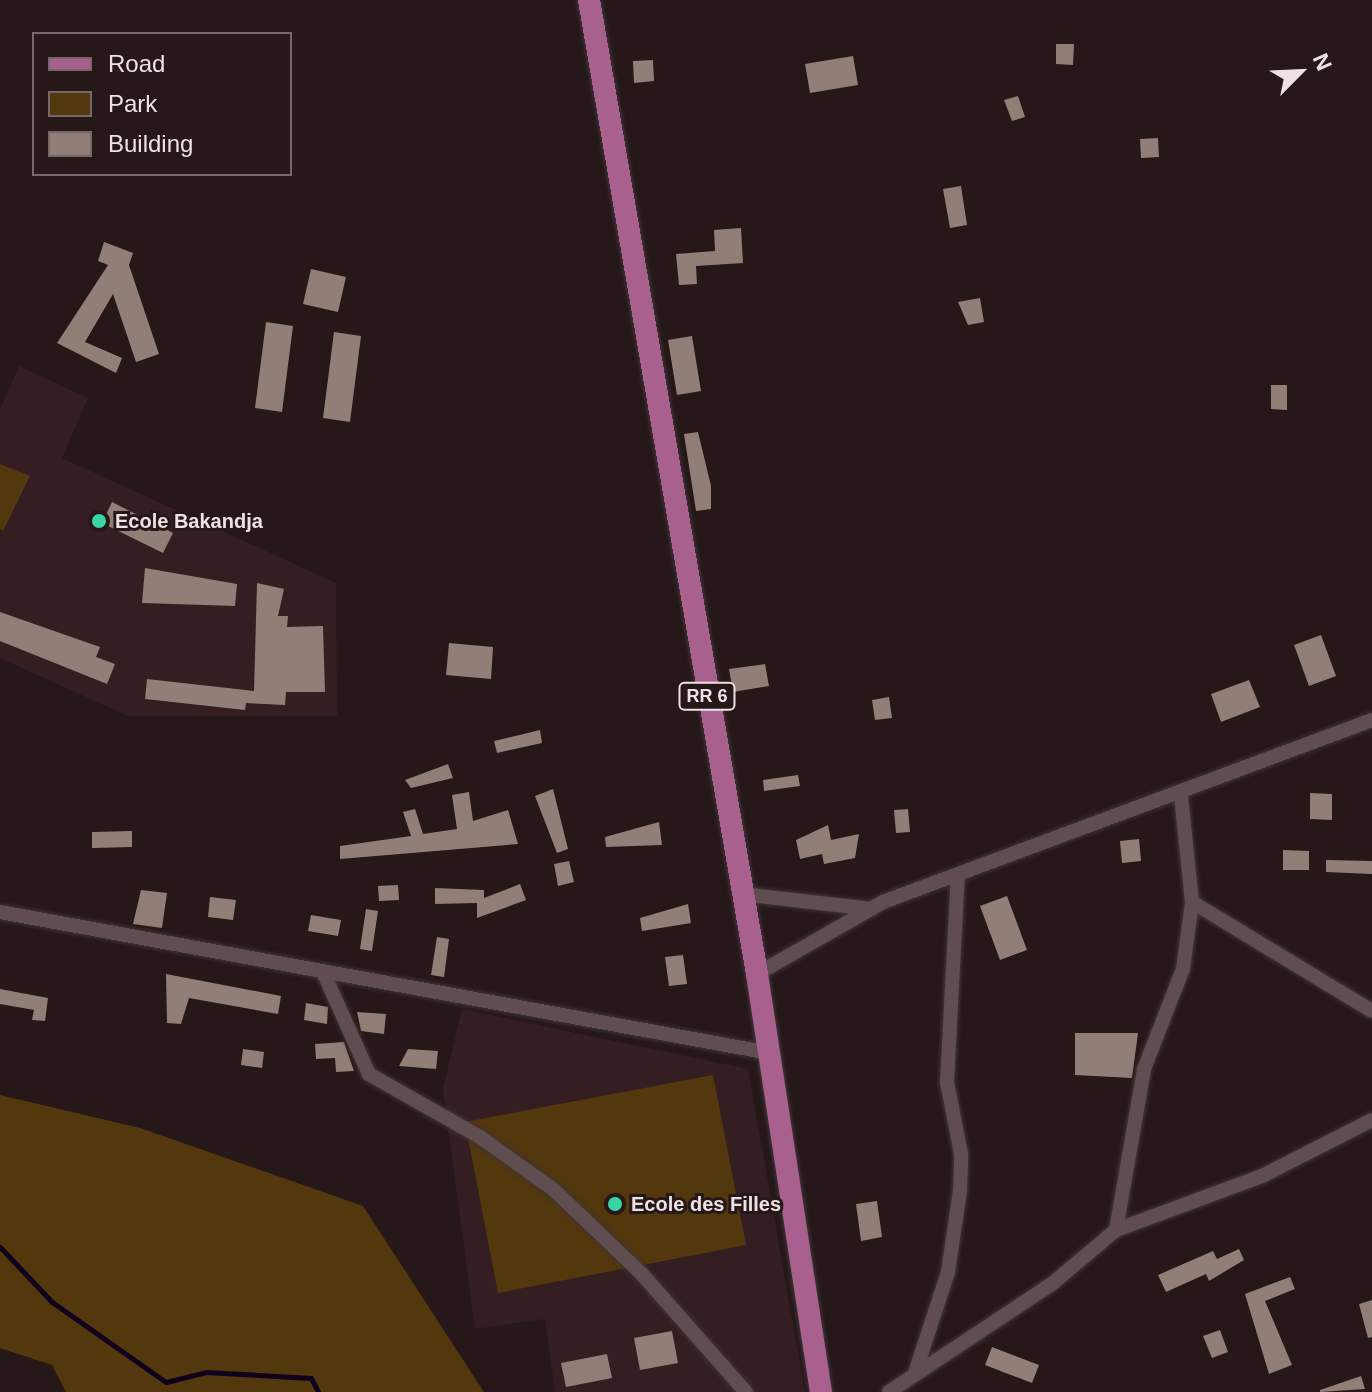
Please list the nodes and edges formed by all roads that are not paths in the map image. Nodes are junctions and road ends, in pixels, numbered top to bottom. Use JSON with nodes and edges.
{"nodes":[{"id":1,"x":589,"y":0,"type":"edge"},
{"id":2,"x":1372,"y":720,"type":"edge"},
{"id":3,"x":1181,"y":795,"type":"junction"},
{"id":4,"x":958,"y":874,"type":"junction"},
{"id":5,"x":742,"y":894,"type":"junction"},
{"id":6,"x":1192,"y":902,"type":"junction"},
{"id":7,"x":871,"y":909,"type":"junction"},
{"id":8,"x":0,"y":912,"type":"edge"},
{"id":9,"x":324,"y":974,"type":"junction"},
{"id":10,"x":757,"y":974,"type":"junction"},
{"id":11,"x":1372,"y":1011,"type":"edge"},
{"id":12,"x":770,"y":1053,"type":"junction"},
{"id":13,"x":1372,"y":1120,"type":"edge"},
{"id":14,"x":1116,"y":1230,"type":"junction"},
{"id":15,"x":913,"y":1374,"type":"junction"},
{"id":16,"x":746,"y":1392,"type":"edge"},
{"id":17,"x":821,"y":1392,"type":"edge"},
{"id":18,"x":889,"y":1392,"type":"edge"}],
"edges":[{"from":1,"to":5,"type":"main road","number":"RR 6"},
{"from":2,"to":3,"type":"street"},
{"from":3,"to":4,"type":"street"},
{"from":3,"to":6,"type":"street"},
{"from":4,"to":7,"type":"street"},
{"from":4,"to":15,"type":"street"},
{"from":5,"to":7,"type":"street"},
{"from":5,"to":10,"type":"main road","number":"RR 6"},
{"from":6,"to":11,"type":"street"},
{"from":6,"to":14,"type":"street"},
{"from":7,"to":10,"type":"street"},
{"from":8,"to":9,"type":"street"},
{"from":9,"to":12,"type":"street"},
{"from":9,"to":16,"type":"street"},
{"from":10,"to":12,"type":"main road","number":"RR 6"},
{"from":12,"to":17,"type":"main road","number":"RR 6"},
{"from":13,"to":14,"type":"street"},
{"from":14,"to":15,"type":"street"},
{"from":15,"to":18,"type":"street"}]}
